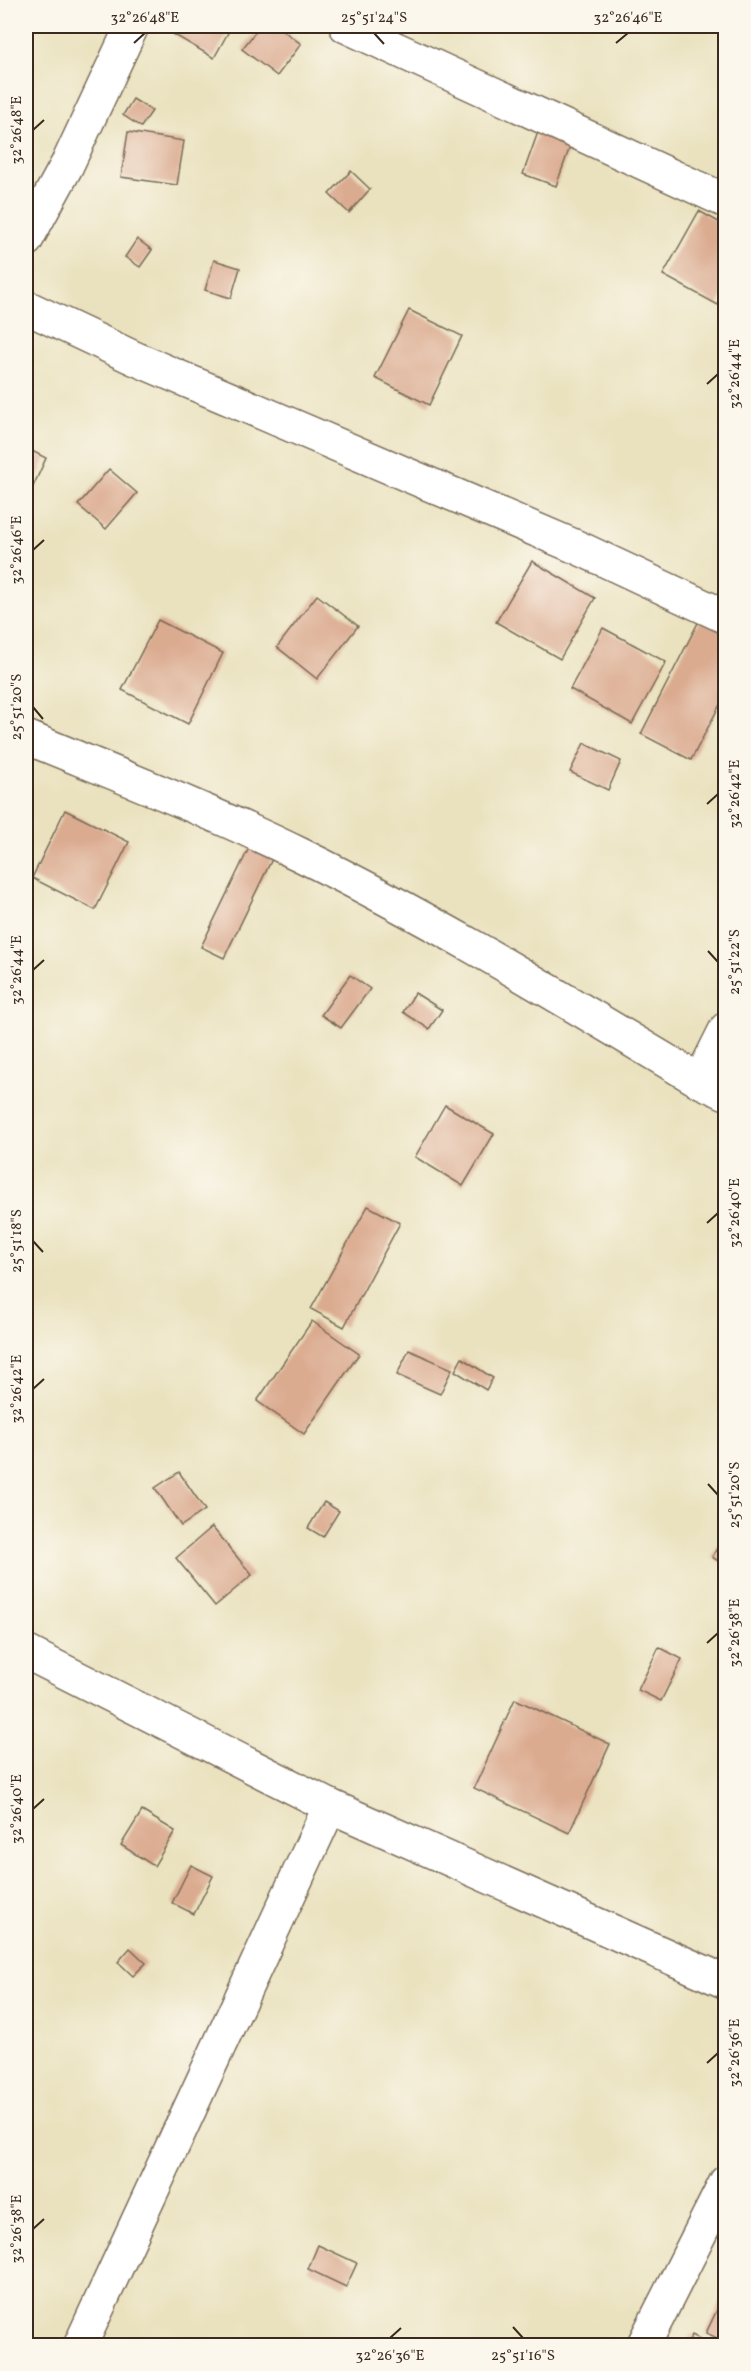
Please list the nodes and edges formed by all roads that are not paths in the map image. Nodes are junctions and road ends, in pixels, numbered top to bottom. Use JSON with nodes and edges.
{"nodes":[{"id":1,"x":132,"y":26,"type":"edge"},
{"id":2,"x":346,"y":26,"type":"edge"},
{"id":3,"x":726,"y":201,"type":"edge"},
{"id":4,"x":26,"y":240,"type":"edge"},
{"id":5,"x":26,"y":307,"type":"edge"},
{"id":6,"x":726,"y":617,"type":"edge"},
{"id":7,"x":26,"y":736,"type":"edge"},
{"id":8,"x":726,"y":1029,"type":"edge"},
{"id":9,"x":713,"y":1087,"type":"edge"},
{"id":10,"x":26,"y":1652,"type":"edge"},
{"id":11,"x":330,"y":1806,"type":"junction"},
{"id":12,"x":726,"y":1982,"type":"edge"},
{"id":13,"x":726,"y":2182,"type":"edge"},
{"id":14,"x":80,"y":2346,"type":"edge"},
{"id":15,"x":643,"y":2346,"type":"edge"}],
"edges":[{"from":1,"to":4,"type":"street"},
{"from":2,"to":3,"type":"street"},
{"from":5,"to":6,"type":"street"},
{"from":7,"to":9,"type":"street"},
{"from":8,"to":9,"type":"street"},
{"from":10,"to":11,"type":"street"},
{"from":11,"to":12,"type":"street"},
{"from":11,"to":14,"type":"street"},
{"from":13,"to":15,"type":"street"}]}
